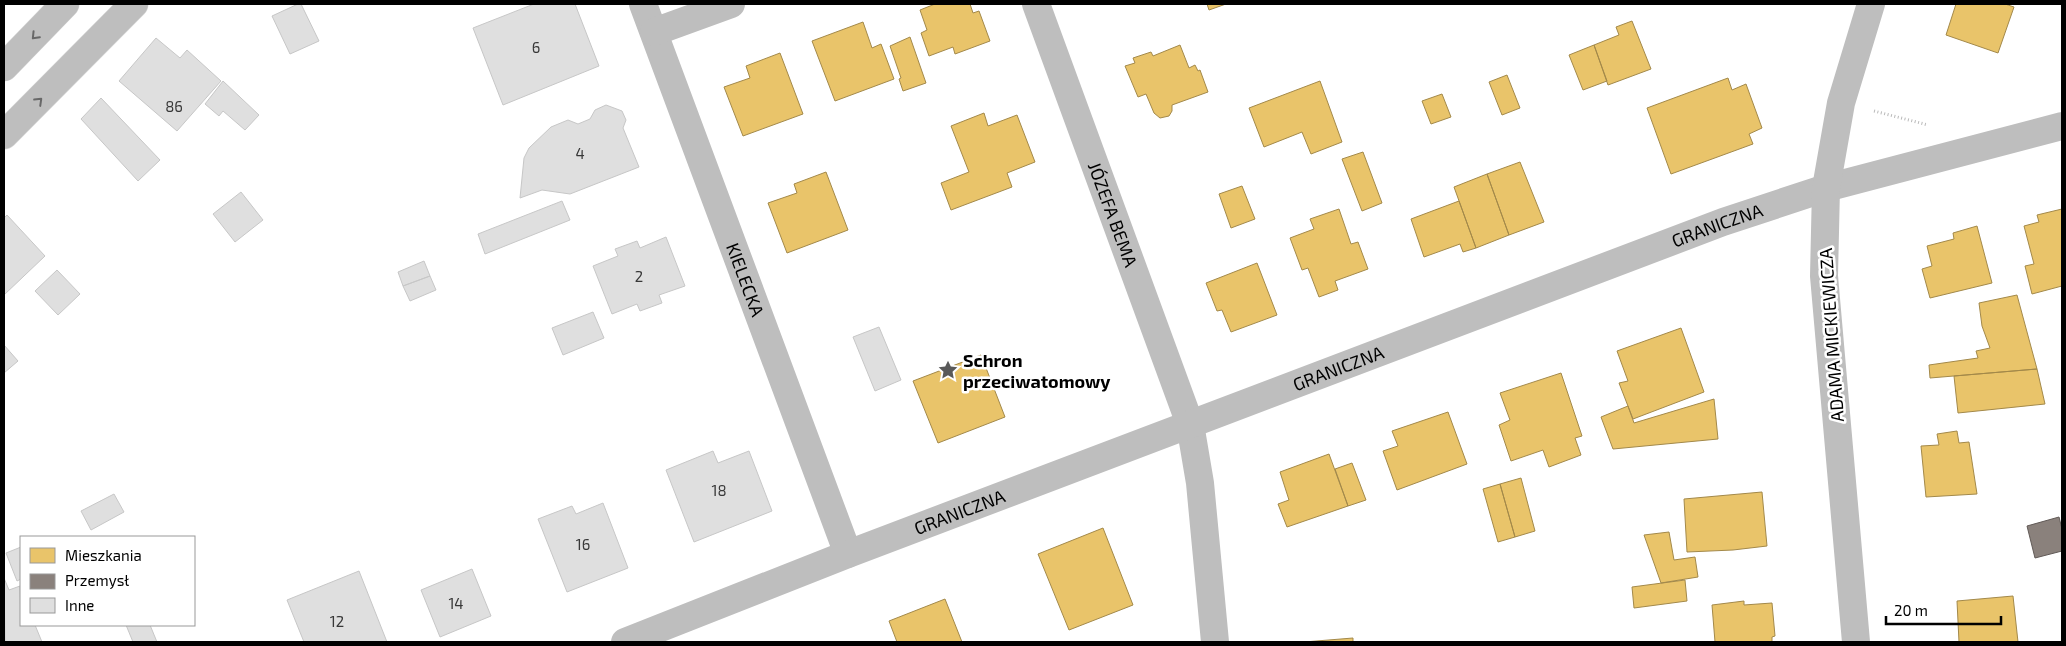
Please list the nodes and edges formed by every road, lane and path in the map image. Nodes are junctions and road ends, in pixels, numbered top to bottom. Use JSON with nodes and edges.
{"nodes":[{"id":1,"x":65,"y":4,"type":"edge"},
{"id":2,"x":134,"y":4,"type":"edge"},
{"id":3,"x":644,"y":4,"type":"edge"},
{"id":4,"x":731,"y":4,"type":"edge"},
{"id":5,"x":1036,"y":4,"type":"edge"},
{"id":6,"x":1871,"y":4,"type":"edge"},
{"id":7,"x":654,"y":32,"type":"junction"},
{"id":8,"x":4,"y":67,"type":"edge"},
{"id":9,"x":1841,"y":103,"type":"junction"},
{"id":10,"x":1930,"y":125,"type":"dead end"},
{"id":11,"x":2062,"y":126,"type":"edge"},
{"id":12,"x":4,"y":135,"type":"edge"},
{"id":13,"x":1826,"y":188,"type":"junction"},
{"id":14,"x":1190,"y":424,"type":"junction"},
{"id":15,"x":848,"y":554,"type":"junction"},
{"id":16,"x":625,"y":642,"type":"edge"},
{"id":17,"x":1215,"y":642,"type":"edge"},
{"id":18,"x":1856,"y":642,"type":"edge"}],
"edges":[{"from":1,"to":8,"type":"street","one_way":true},
{"from":12,"to":2,"type":"street","one_way":true},
{"from":3,"to":7,"type":"street","name":"KIELECKA"},
{"from":4,"to":7,"type":"street"},
{"from":5,"to":14,"type":"street","name":"JÓZEFA BEMA"},
{"from":6,"to":9,"type":"street","name":"ADAMA MICKIEWICZA"},
{"from":7,"to":15,"type":"street","name":"KIELECKA"},
{"from":9,"to":10,"type":"path"},
{"from":9,"to":13,"type":"street","name":"ADAMA MICKIEWICZA"},
{"from":11,"to":13,"type":"street","name":"GRANICZNA"},
{"from":13,"to":14,"type":"street","name":"GRANICZNA"},
{"from":13,"to":18,"type":"street","name":"ADAMA MICKIEWICZA"},
{"from":14,"to":15,"type":"street","name":"GRANICZNA"},
{"from":14,"to":17,"type":"street","name":"JÓZEFA BEMA"},
{"from":15,"to":16,"type":"street","name":"GRANICZNA"}]}
